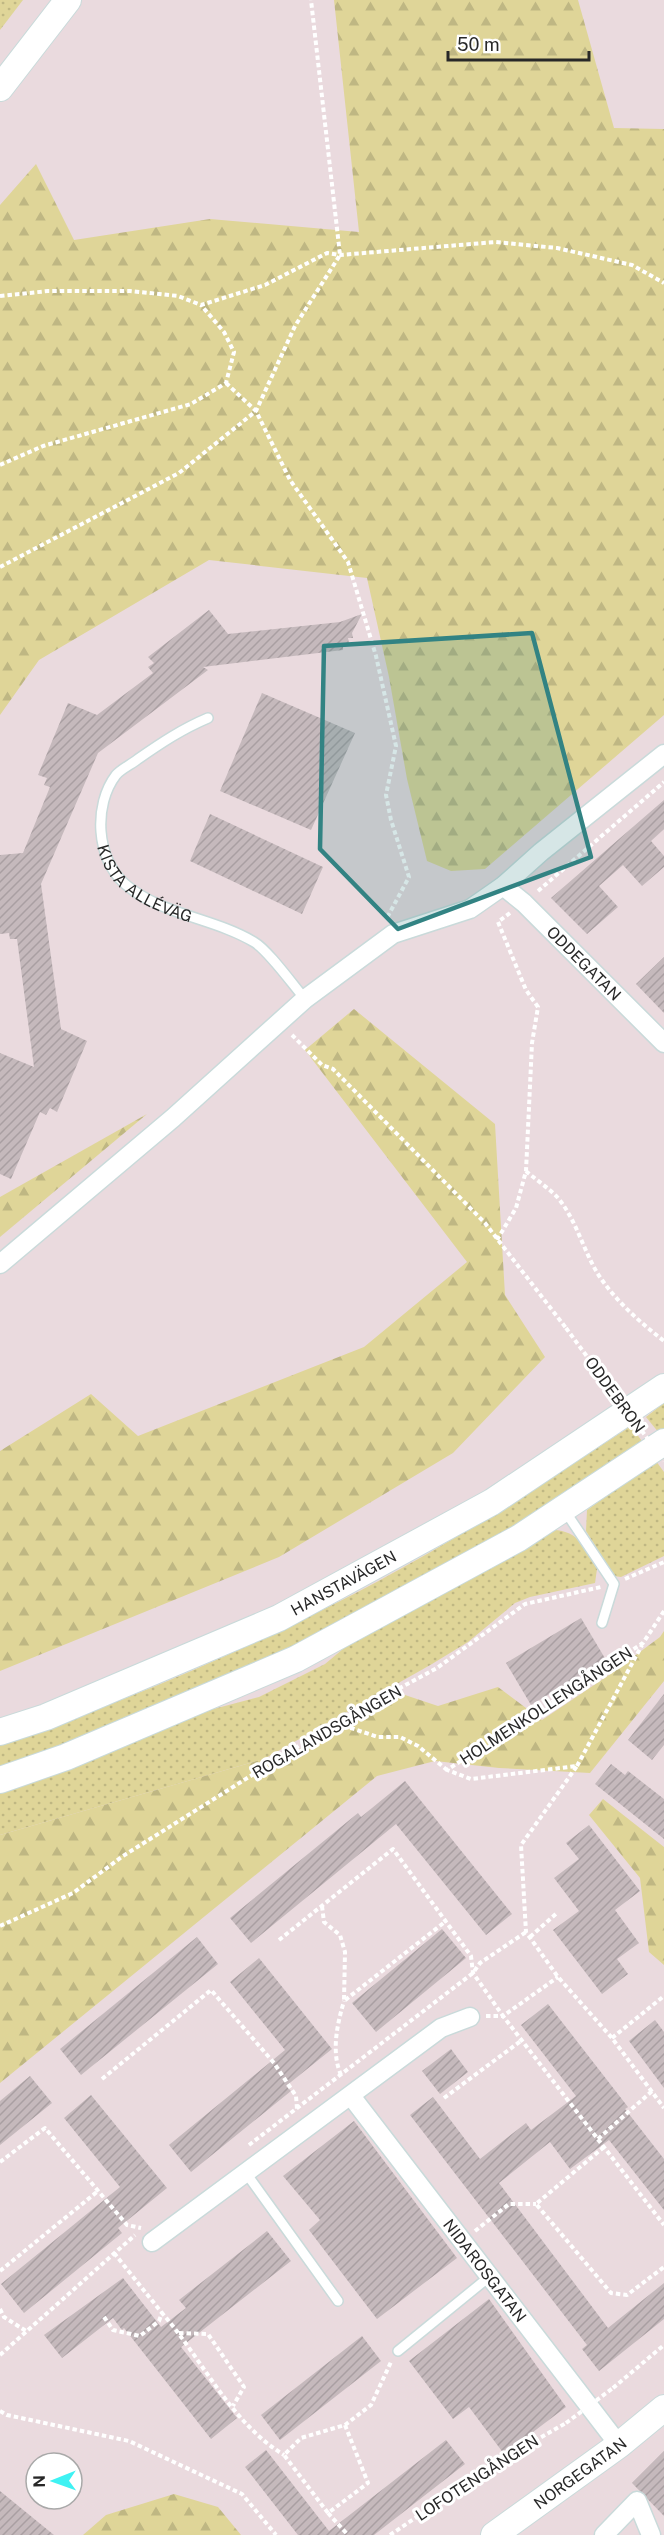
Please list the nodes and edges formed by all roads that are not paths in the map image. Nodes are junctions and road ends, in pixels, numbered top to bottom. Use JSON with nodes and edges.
{"nodes":[{"id":1,"x":68,"y":0,"type":"edge"},
{"id":2,"x":0,"y":88,"type":"edge"},
{"id":3,"x":208,"y":718,"type":"dead end"},
{"id":4,"x":664,"y":754,"type":"edge"},
{"id":5,"x":503,"y":886,"type":"junction"},
{"id":6,"x":305,"y":999,"type":"junction"},
{"id":7,"x":664,"y":1043,"type":"edge"},
{"id":8,"x":0,"y":1264,"type":"edge"},
{"id":9,"x":664,"y":1387,"type":"edge"},
{"id":10,"x":664,"y":1442,"type":"edge"},
{"id":11,"x":563,"y":1509,"type":"junction"},
{"id":12,"x":602,"y":1623,"type":"dead end"},
{"id":13,"x":0,"y":1732,"type":"edge"},
{"id":14,"x":0,"y":1780,"type":"edge"},
{"id":15,"x":470,"y":2017,"type":"road end"},
{"id":16,"x":351,"y":2096,"type":"junction"},
{"id":17,"x":246,"y":2174,"type":"junction"},
{"id":18,"x":152,"y":2242,"type":"dead end"},
{"id":19,"x":489,"y":2277,"type":"junction"},
{"id":20,"x":338,"y":2301,"type":"dead end"},
{"id":21,"x":398,"y":2351,"type":"road end"},
{"id":22,"x":664,"y":2408,"type":"edge"},
{"id":23,"x":619,"y":2445,"type":"junction"},
{"id":24,"x":494,"y":2535,"type":"edge"},
{"id":25,"x":604,"y":2535,"type":"edge"},
{"id":26,"x":651,"y":2535,"type":"edge"}],
"edges":[{"from":1,"to":2,"type":"main road"},
{"from":3,"to":6,"type":"lane","name":"KISTA ALLÉVÄG"},
{"from":4,"to":5,"type":"street"},
{"from":5,"to":6,"type":"street"},
{"from":5,"to":7,"type":"street","name":"ODDEGATAN"},
{"from":6,"to":8,"type":"street"},
{"from":9,"to":13,"type":"main road","name":"HANSTAVÄGEN"},
{"from":10,"to":11,"type":"main road"},
{"from":11,"to":12,"type":"lane"},
{"from":11,"to":14,"type":"main road"},
{"from":15,"to":16,"type":"street"},
{"from":16,"to":17,"type":"street"},
{"from":16,"to":19,"type":"street","name":"NIDAROSGATAN"},
{"from":17,"to":18,"type":"street"},
{"from":17,"to":20,"type":"lane"},
{"from":19,"to":21,"type":"lane"},
{"from":19,"to":23,"type":"street","name":"NIDAROSGATAN"},
{"from":22,"to":23,"type":"main road","name":"NORGEGATAN"},
{"from":23,"to":24,"type":"main road","name":"NORGEGATAN"},
{"from":25,"to":26,"type":"street"}]}
